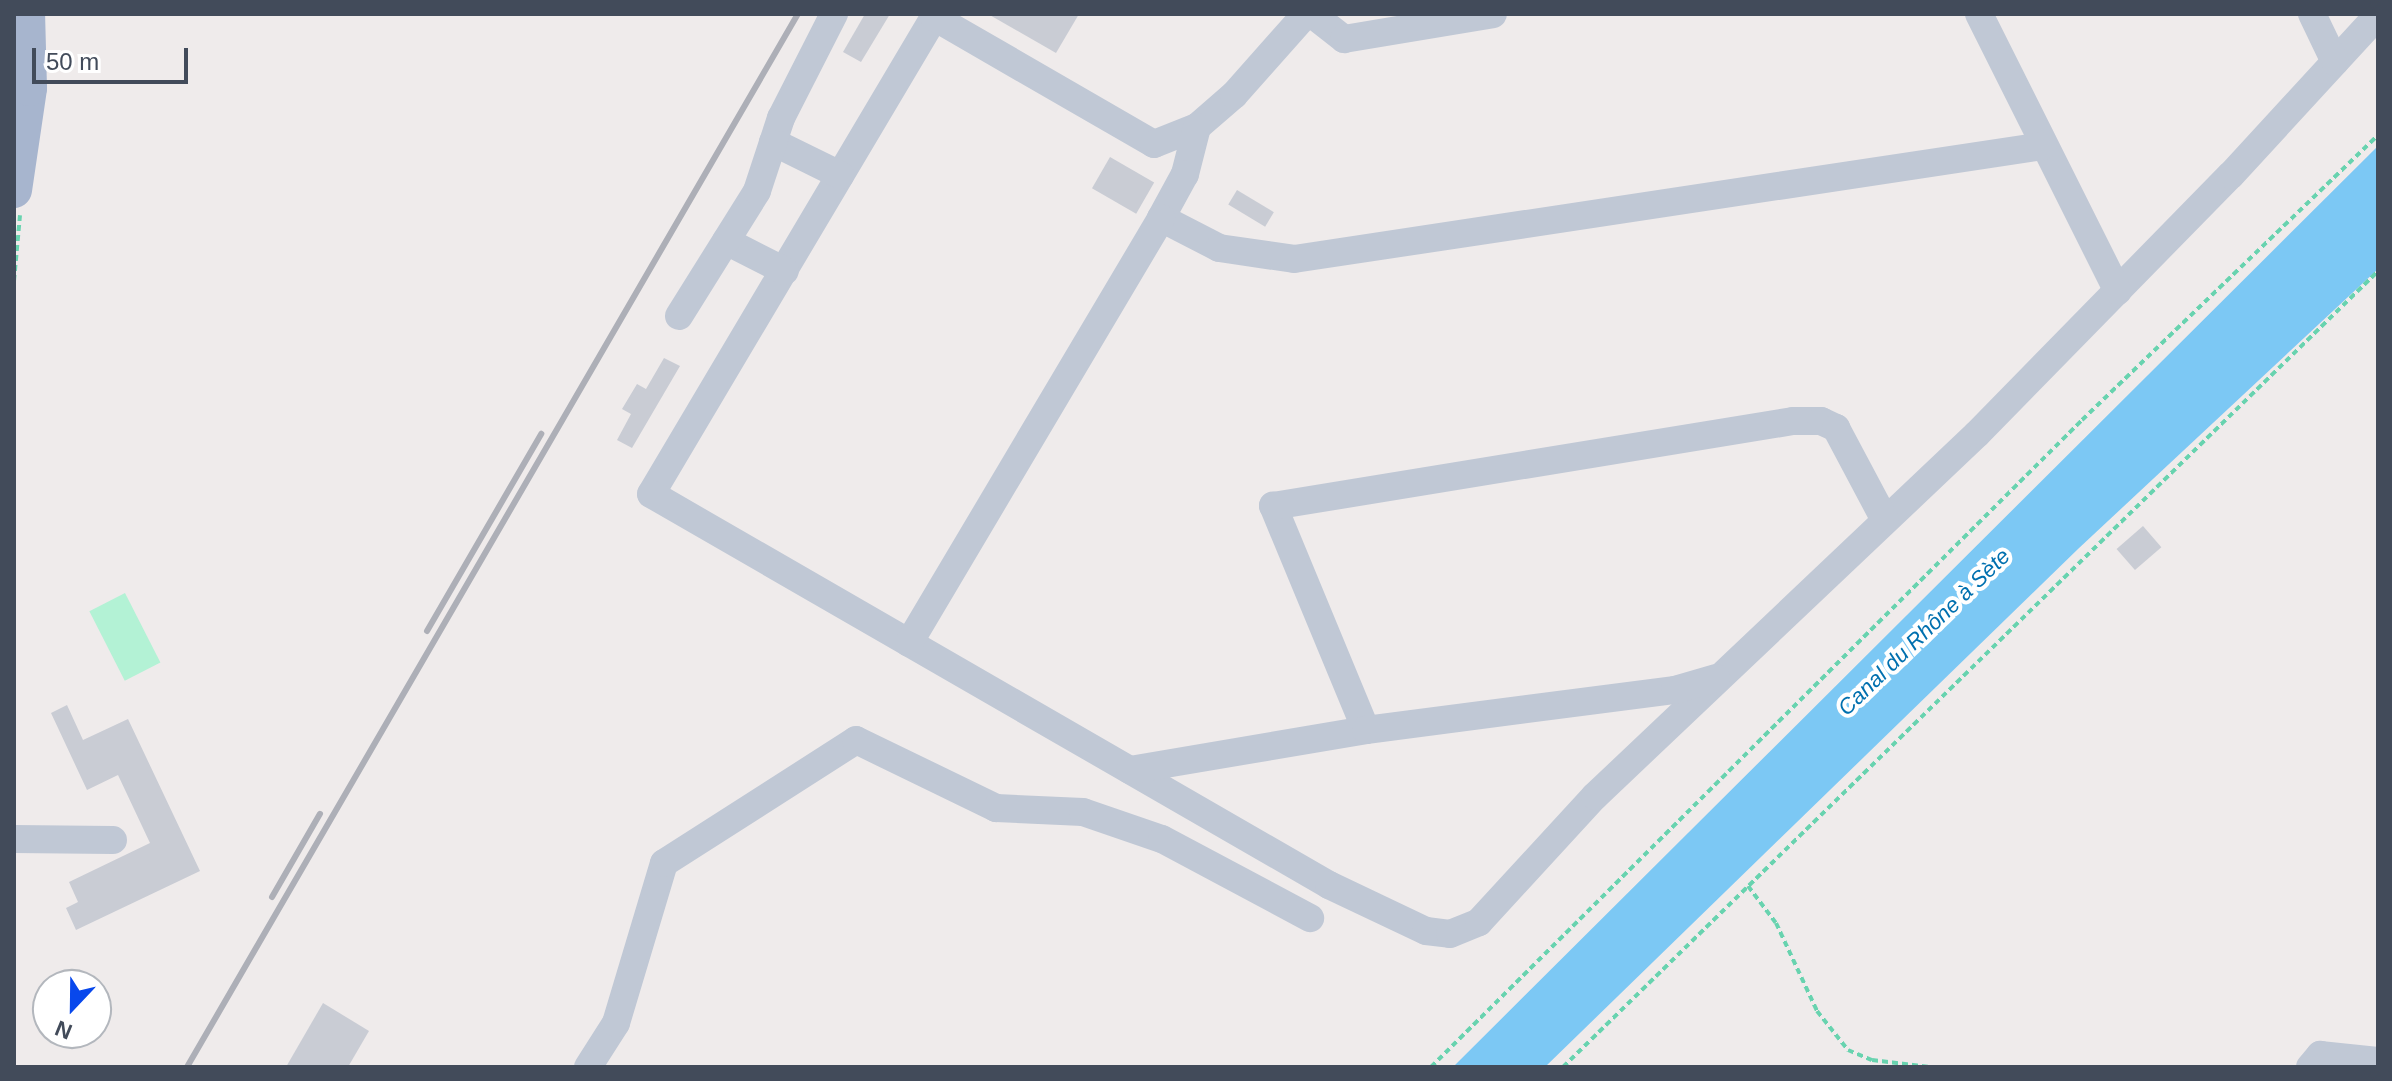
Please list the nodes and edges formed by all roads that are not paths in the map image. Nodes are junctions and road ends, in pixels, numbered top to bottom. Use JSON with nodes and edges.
{"nodes":[{"id":1,"x":27,"y":14,"type":"edge"},
{"id":2,"x":834,"y":14,"type":"edge"},
{"id":3,"x":1309,"y":14,"type":"edge"},
{"id":4,"x":1493,"y":14,"type":"edge"},
{"id":5,"x":1979,"y":14,"type":"edge"},
{"id":6,"x":2312,"y":14,"type":"edge"},
{"id":7,"x":2378,"y":15,"type":"edge"},
{"id":8,"x":935,"y":16,"type":"edge"},
{"id":9,"x":2335,"y":62,"type":"junction"},
{"id":10,"x":1197,"y":127,"type":"junction"},
{"id":11,"x":773,"y":142,"type":"junction"},
{"id":12,"x":2043,"y":146,"type":"junction"},
{"id":13,"x":840,"y":175,"type":"junction"},
{"id":14,"x":14,"y":190,"type":"edge"},
{"id":15,"x":1161,"y":218,"type":"junction"},
{"id":16,"x":726,"y":241,"type":"junction"},
{"id":17,"x":785,"y":271,"type":"junction"},
{"id":18,"x":2118,"y":291,"type":"junction"},
{"id":19,"x":679,"y":316,"type":"dead end"},
{"id":20,"x":1885,"y":520,"type":"junction"},
{"id":21,"x":909,"y":643,"type":"junction"},
{"id":22,"x":1721,"y":676,"type":"junction"},
{"id":23,"x":1366,"y":730,"type":"junction"},
{"id":24,"x":1130,"y":770,"type":"junction"},
{"id":25,"x":14,"y":839,"type":"edge"},
{"id":26,"x":113,"y":840,"type":"dead end"},
{"id":27,"x":1310,"y":918,"type":"dead end"},
{"id":28,"x":2378,"y":1061,"type":"edge"},
{"id":29,"x":588,"y":1067,"type":"edge"},
{"id":30,"x":2310,"y":1067,"type":"edge"}],
"edges":[{"from":1,"to":14,"type":"main road"},
{"from":2,"to":11,"type":"street"},
{"from":3,"to":4,"type":"street"},
{"from":3,"to":10,"type":"street"},
{"from":5,"to":12,"type":"street"},
{"from":6,"to":9,"type":"street"},
{"from":7,"to":9,"type":"street"},
{"from":8,"to":10,"type":"street"},
{"from":8,"to":13,"type":"street"},
{"from":9,"to":18,"type":"street"},
{"from":10,"to":15,"type":"street"},
{"from":11,"to":13,"type":"street"},
{"from":11,"to":16,"type":"street"},
{"from":12,"to":15,"type":"street"},
{"from":12,"to":18,"type":"street"},
{"from":13,"to":17,"type":"street"},
{"from":15,"to":21,"type":"street"},
{"from":16,"to":17,"type":"street"},
{"from":16,"to":19,"type":"street"},
{"from":17,"to":21,"type":"street"},
{"from":18,"to":20,"type":"street"},
{"from":20,"to":22,"type":"street"},
{"from":20,"to":23,"type":"street"},
{"from":21,"to":24,"type":"street"},
{"from":22,"to":23,"type":"street"},
{"from":22,"to":24,"type":"street"},
{"from":23,"to":24,"type":"street"},
{"from":25,"to":26,"type":"street"},
{"from":27,"to":29,"type":"street"},
{"from":28,"to":30,"type":"street"}]}
